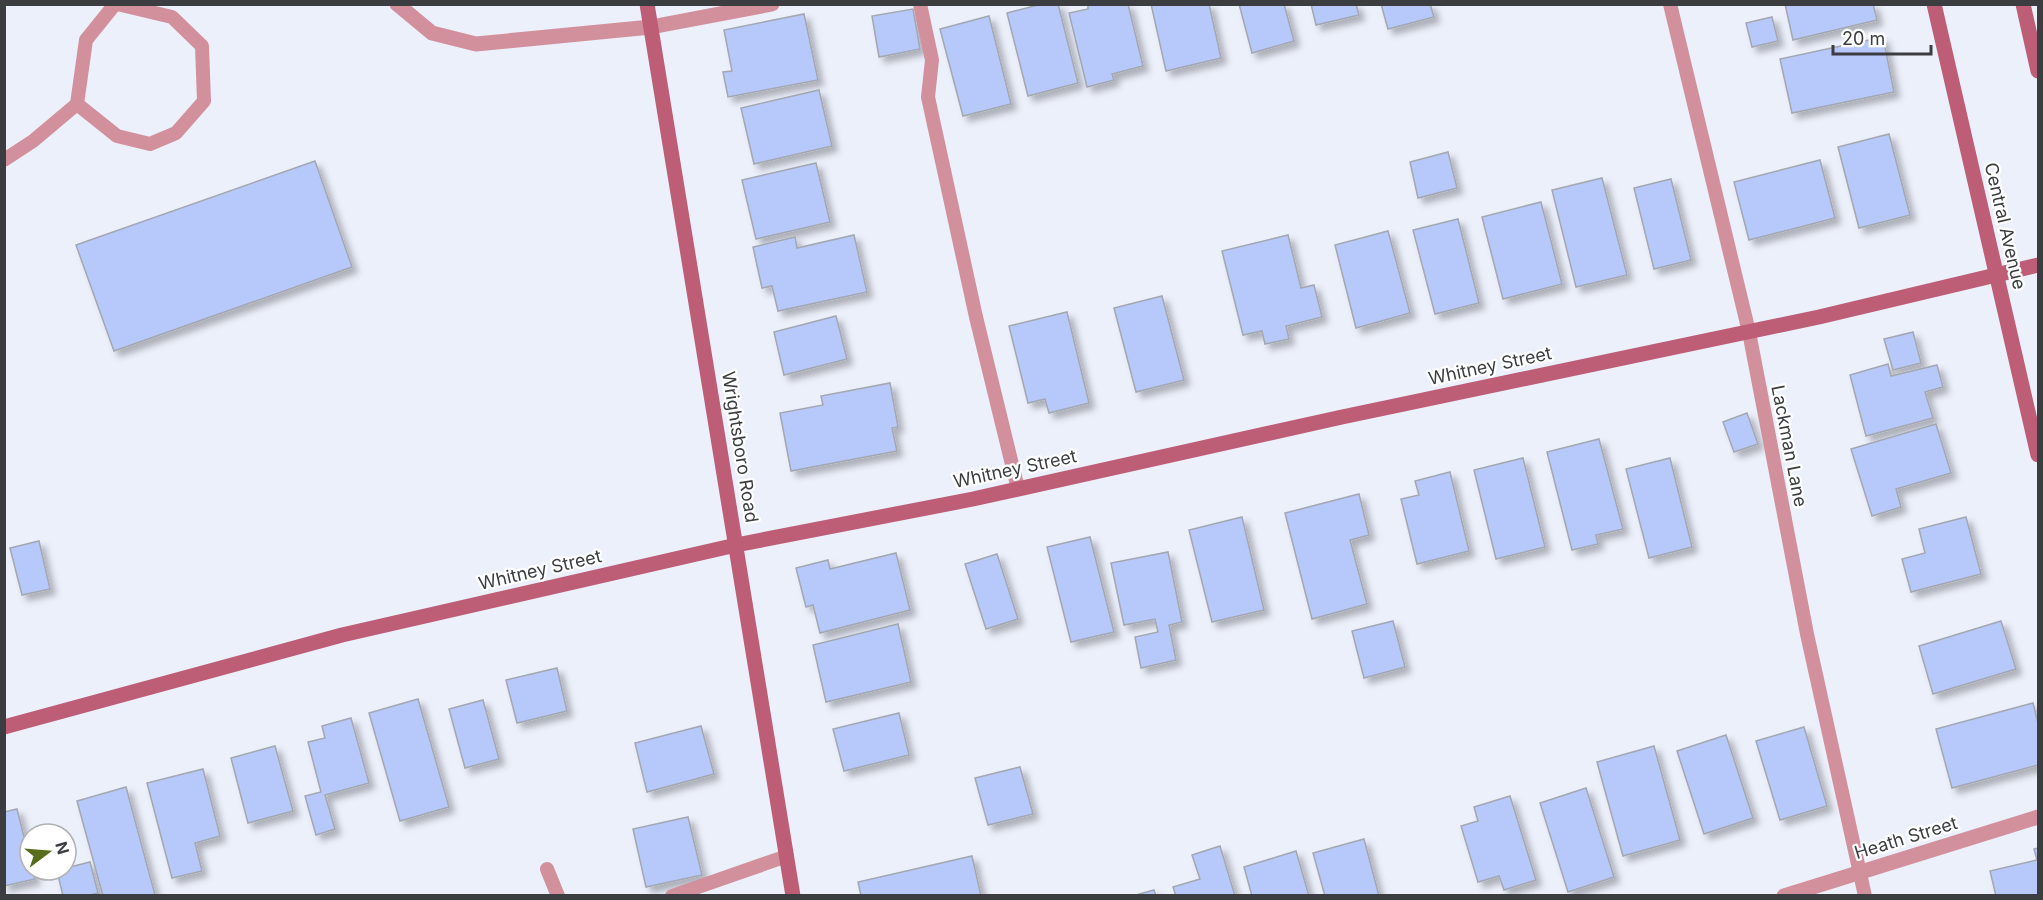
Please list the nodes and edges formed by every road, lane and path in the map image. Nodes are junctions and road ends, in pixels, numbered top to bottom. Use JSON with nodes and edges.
{"nodes":[{"id":1,"x":116,"y":4,"type":"edge"},
{"id":2,"x":397,"y":4,"type":"edge"},
{"id":3,"x":647,"y":4,"type":"edge"},
{"id":4,"x":772,"y":4,"type":"edge"},
{"id":5,"x":920,"y":4,"type":"edge"},
{"id":6,"x":1670,"y":4,"type":"edge"},
{"id":7,"x":1934,"y":4,"type":"edge"},
{"id":8,"x":2023,"y":4,"type":"edge"},
{"id":9,"x":651,"y":27,"type":"junction"},
{"id":10,"x":2038,"y":71,"type":"edge"},
{"id":11,"x":77,"y":104,"type":"junction"},
{"id":12,"x":4,"y":160,"type":"edge"},
{"id":13,"x":2038,"y":265,"type":"edge"},
{"id":14,"x":1996,"y":275,"type":"junction"},
{"id":15,"x":1749,"y":332,"type":"junction"},
{"id":16,"x":2038,"y":455,"type":"edge"},
{"id":17,"x":1018,"y":489,"type":"junction"},
{"id":18,"x":736,"y":545,"type":"junction"},
{"id":19,"x":4,"y":727,"type":"edge"},
{"id":20,"x":2038,"y":817,"type":"edge"},
{"id":21,"x":787,"y":856,"type":"junction"},
{"id":22,"x":547,"y":869,"type":"dead end"},
{"id":23,"x":1860,"y":873,"type":"junction"},
{"id":24,"x":558,"y":896,"type":"edge"},
{"id":25,"x":672,"y":896,"type":"edge"},
{"id":26,"x":793,"y":896,"type":"edge"},
{"id":27,"x":1784,"y":896,"type":"edge"},
{"id":28,"x":1865,"y":896,"type":"edge"}],
"edges":[{"from":1,"to":11,"type":"lane"},
{"from":1,"to":11,"type":"lane"},
{"from":2,"to":9,"type":"street"},
{"from":3,"to":9,"type":"street","name":"Wrightsboro Road"},
{"from":4,"to":9,"type":"street"},
{"from":5,"to":17,"type":"lane"},
{"from":6,"to":15,"type":"lane","name":"Lackman Lane"},
{"from":7,"to":14,"type":"street","name":"Central Avenue"},
{"from":8,"to":10,"type":"street"},
{"from":9,"to":18,"type":"street","name":"Wrightsboro Road"},
{"from":11,"to":12,"type":"lane"},
{"from":13,"to":14,"type":"street","name":"Whitney Street"},
{"from":14,"to":15,"type":"street","name":"Whitney Street"},
{"from":14,"to":16,"type":"street","name":"Central Avenue"},
{"from":15,"to":17,"type":"street","name":"Whitney Street"},
{"from":15,"to":23,"type":"lane","name":"Lackman Lane"},
{"from":17,"to":18,"type":"street","name":"Whitney Street"},
{"from":18,"to":19,"type":"street","name":"Whitney Street"},
{"from":18,"to":21,"type":"street","name":"Wrightsboro Road"},
{"from":20,"to":23,"type":"street","name":"Heath Street"},
{"from":21,"to":25,"type":"lane"},
{"from":21,"to":26,"type":"street","name":"Wrightsboro Road"},
{"from":22,"to":24,"type":"lane"},
{"from":23,"to":27,"type":"street","name":"Heath Street"},
{"from":23,"to":28,"type":"lane","name":"Lackman Lane"}]}
